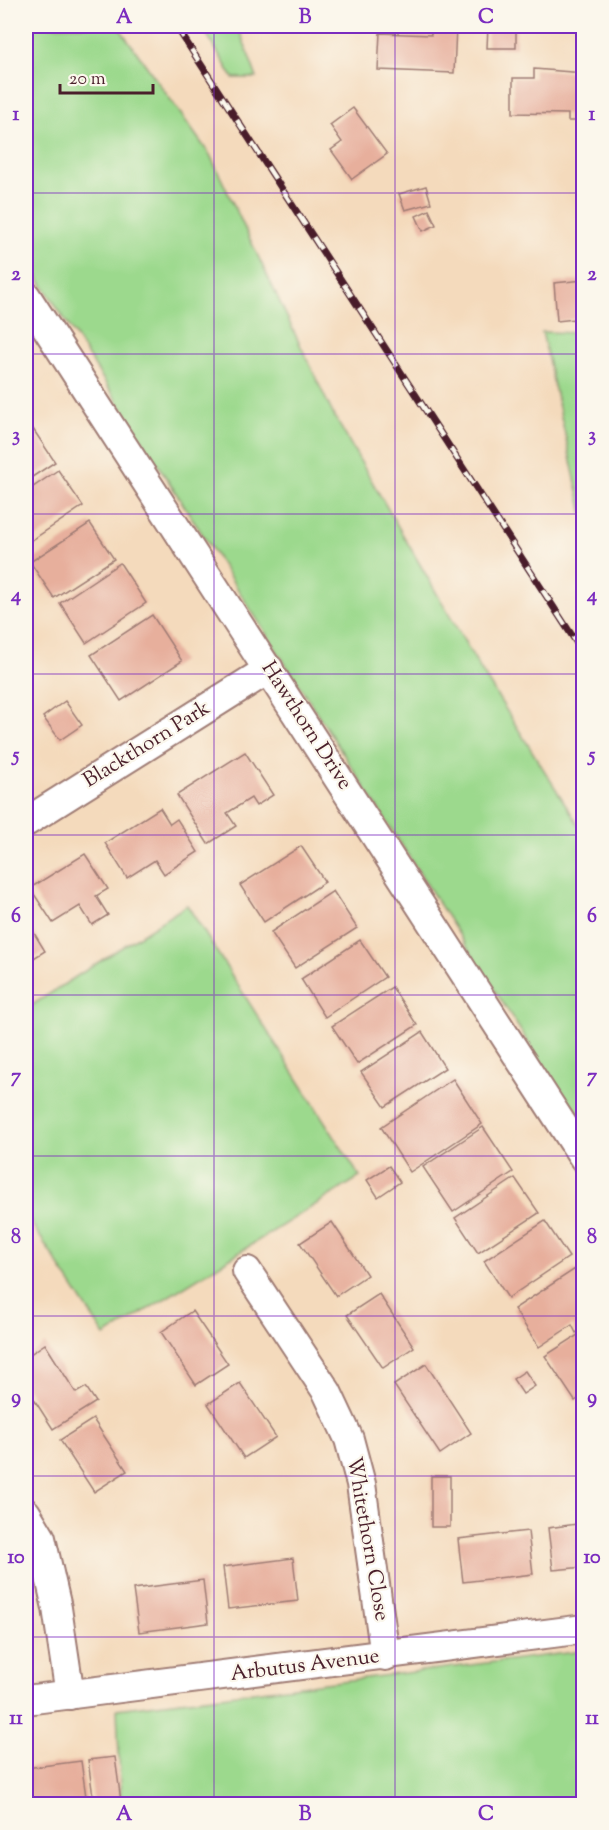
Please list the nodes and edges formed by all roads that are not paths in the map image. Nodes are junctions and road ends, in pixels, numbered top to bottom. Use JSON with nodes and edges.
{"nodes":[{"id":1,"x":26,"y":296,"type":"edge"},
{"id":2,"x":269,"y":669,"type":"junction"},
{"id":3,"x":26,"y":822,"type":"edge"},
{"id":4,"x":584,"y":1158,"type":"edge"},
{"id":5,"x":247,"y":1271,"type":"dead end"},
{"id":6,"x":26,"y":1513,"type":"edge"},
{"id":7,"x":584,"y":1629,"type":"edge"},
{"id":8,"x":386,"y":1656,"type":"junction"},
{"id":9,"x":70,"y":1695,"type":"junction"},
{"id":10,"x":26,"y":1700,"type":"edge"}],
"edges":[{"from":1,"to":2,"type":"street","name":"Hawthorn Drive"},
{"from":2,"to":3,"type":"street","name":"Blackthorn Park"},
{"from":2,"to":4,"type":"street","name":"Hawthorn Drive"},
{"from":5,"to":8,"type":"street","name":"Whitethorn Close"},
{"from":6,"to":9,"type":"street"},
{"from":7,"to":8,"type":"street","name":"Arbutus Avenue"},
{"from":8,"to":9,"type":"street","name":"Arbutus Avenue"},
{"from":9,"to":10,"type":"street","name":"Arbutus Avenue"}]}
